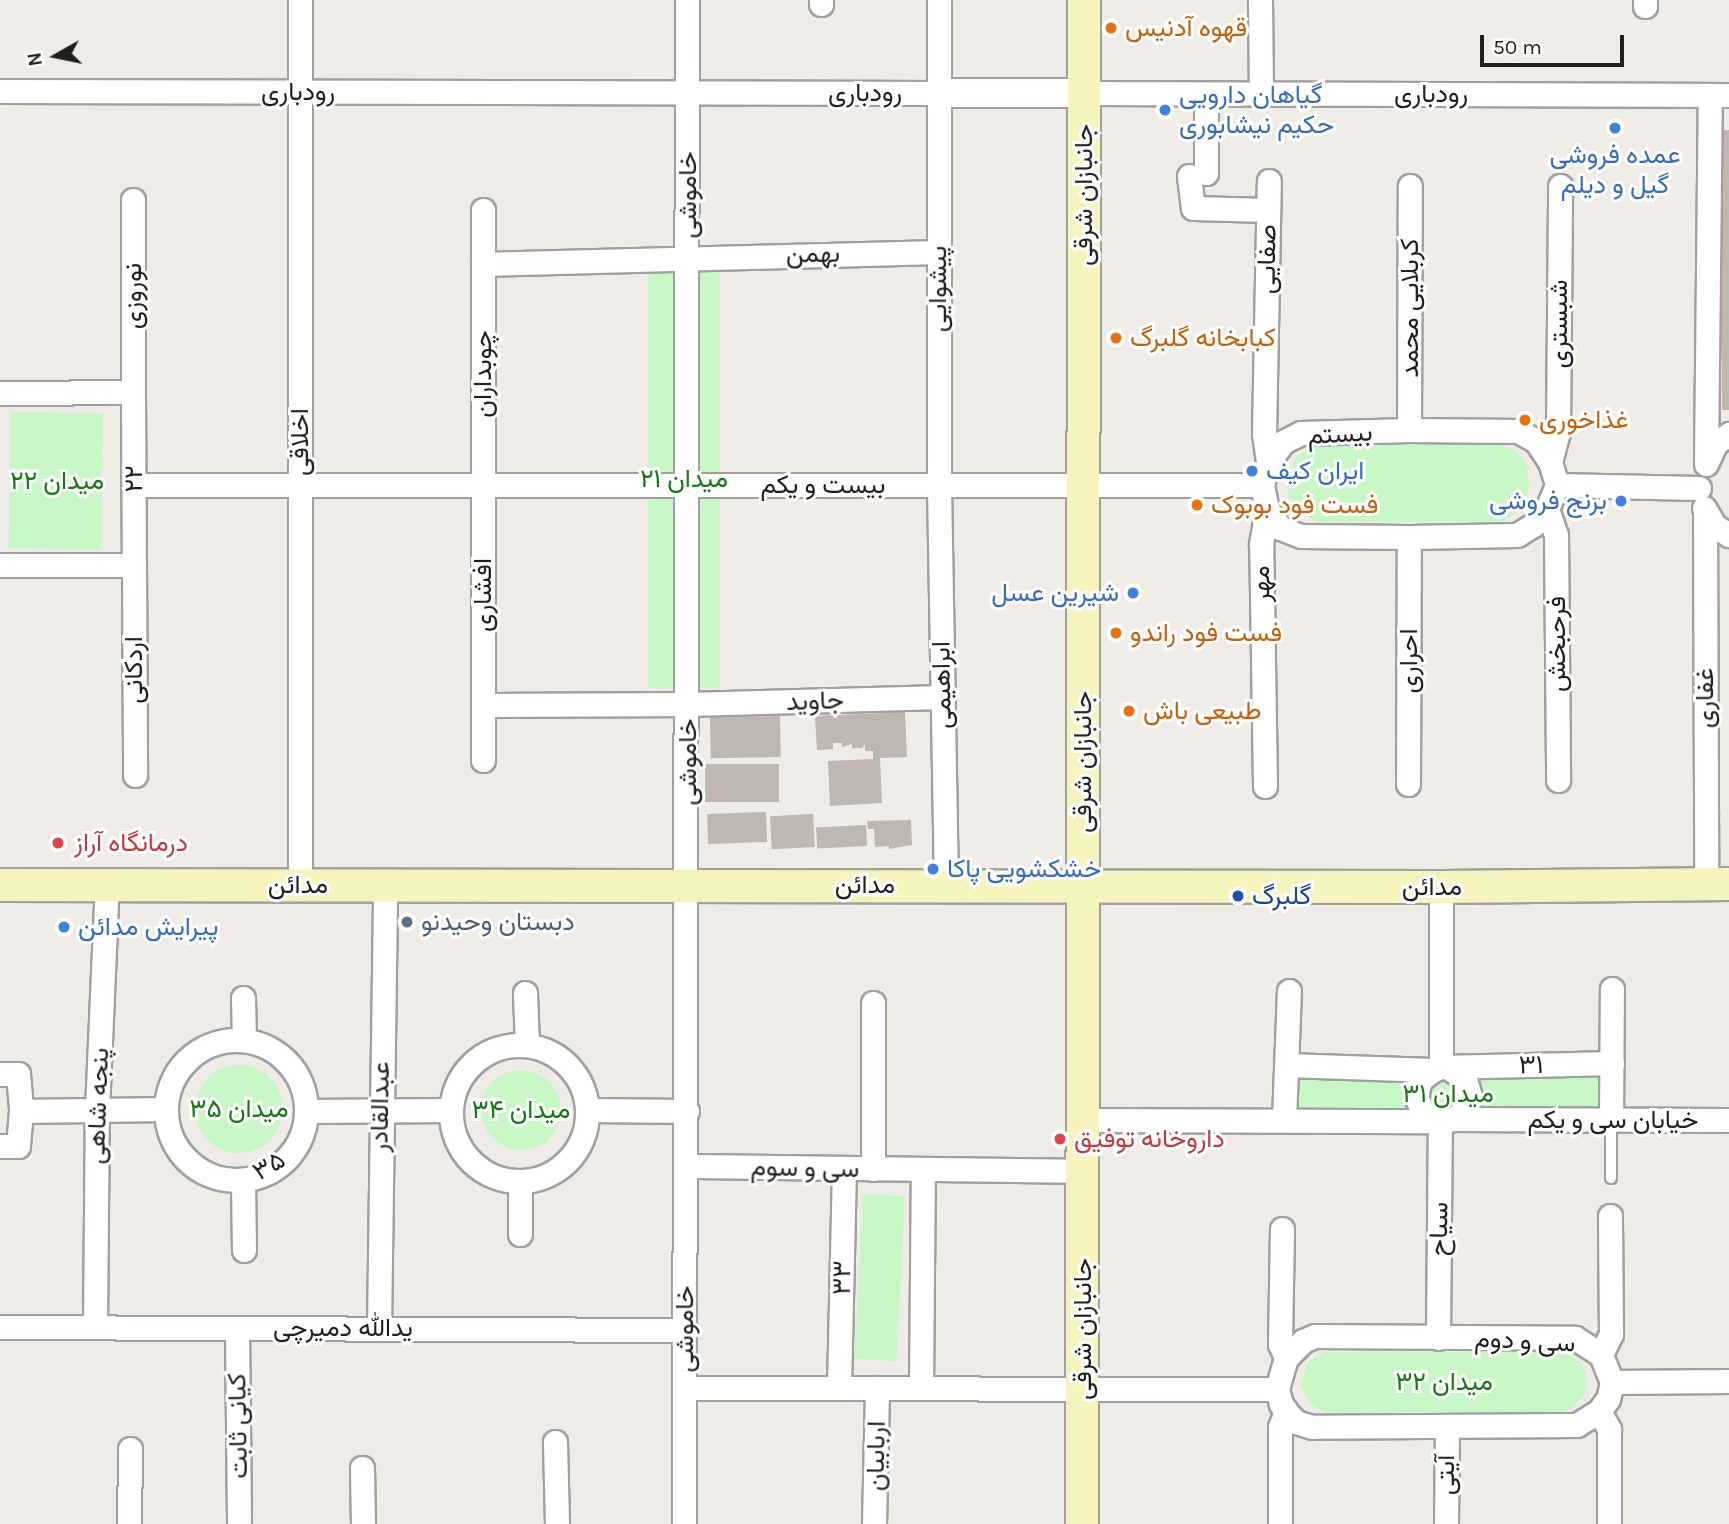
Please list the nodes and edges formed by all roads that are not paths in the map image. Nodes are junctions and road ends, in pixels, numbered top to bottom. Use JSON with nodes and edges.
{"nodes":[{"id":1,"x":300,"y":0,"type":"edge"},
{"id":2,"x":687,"y":0,"type":"edge"},
{"id":3,"x":939,"y":0,"type":"edge"},
{"id":4,"x":1084,"y":0,"type":"edge"},
{"id":5,"x":1260,"y":0,"type":"edge"},
{"id":6,"x":0,"y":91,"type":"edge"},
{"id":7,"x":300,"y":92,"type":"junction"},
{"id":8,"x":687,"y":93,"type":"junction"},
{"id":9,"x":939,"y":93,"type":"junction"},
{"id":10,"x":1084,"y":93,"type":"junction"},
{"id":11,"x":1206,"y":94,"type":"junction"},
{"id":12,"x":1261,"y":94,"type":"junction"},
{"id":13,"x":1720,"y":95,"type":"edge"},
{"id":14,"x":1269,"y":181,"type":"dead end"},
{"id":15,"x":1410,"y":186,"type":"dead end"},
{"id":16,"x":1560,"y":186,"type":"dead end"},
{"id":17,"x":133,"y":200,"type":"dead end"},
{"id":18,"x":483,"y":210,"type":"dead end"},
{"id":19,"x":1268,"y":210,"type":"junction"},
{"id":20,"x":938,"y":252,"type":"junction"},
{"id":21,"x":689,"y":257,"type":"junction"},
{"id":22,"x":483,"y":264,"type":"junction"},
{"id":23,"x":133,"y":392,"type":"junction"},
{"id":24,"x":0,"y":393,"type":"edge"},
{"id":25,"x":1409,"y":430,"type":"junction"},
{"id":26,"x":1729,"y":434,"type":"edge"},
{"id":27,"x":1706,"y":461,"type":"junction"},
{"id":28,"x":1268,"y":462,"type":"junction"},
{"id":29,"x":1550,"y":462,"type":"junction"},
{"id":30,"x":134,"y":485,"type":"junction"},
{"id":31,"x":300,"y":485,"type":"junction"},
{"id":32,"x":483,"y":485,"type":"junction"},
{"id":33,"x":688,"y":485,"type":"junction"},
{"id":34,"x":939,"y":485,"type":"junction"},
{"id":35,"x":1084,"y":485,"type":"junction"},
{"id":36,"x":1262,"y":485,"type":"junction"},
{"id":37,"x":1557,"y":485,"type":"junction"},
{"id":38,"x":1699,"y":488,"type":"junction"},
{"id":39,"x":1267,"y":509,"type":"junction"},
{"id":40,"x":1547,"y":509,"type":"junction"},
{"id":41,"x":1705,"y":511,"type":"junction"},
{"id":42,"x":1729,"y":536,"type":"edge"},
{"id":43,"x":1409,"y":537,"type":"junction"},
{"id":44,"x":0,"y":565,"type":"edge"},
{"id":45,"x":134,"y":565,"type":"junction"},
{"id":46,"x":943,"y":697,"type":"junction"},
{"id":47,"x":688,"y":704,"type":"junction"},
{"id":48,"x":483,"y":705,"type":"junction"},
{"id":49,"x":483,"y":760,"type":"dead end"},
{"id":50,"x":135,"y":775,"type":"dead end"},
{"id":51,"x":1558,"y":780,"type":"dead end"},
{"id":52,"x":1408,"y":784,"type":"dead end"},
{"id":53,"x":1265,"y":786,"type":"dead end"},
{"id":54,"x":1717,"y":884,"type":"edge"},
{"id":55,"x":0,"y":885,"type":"edge"},
{"id":56,"x":107,"y":885,"type":"junction"},
{"id":57,"x":300,"y":885,"type":"junction"},
{"id":58,"x":385,"y":885,"type":"junction"},
{"id":59,"x":688,"y":885,"type":"junction"},
{"id":60,"x":946,"y":885,"type":"junction"},
{"id":61,"x":1083,"y":885,"type":"junction"},
{"id":62,"x":1441,"y":887,"type":"junction"},
{"id":63,"x":1612,"y":989,"type":"dead end"},
{"id":64,"x":1289,"y":991,"type":"dead end"},
{"id":65,"x":525,"y":993,"type":"dead end"},
{"id":66,"x":243,"y":998,"type":"dead end"},
{"id":67,"x":873,"y":1003,"type":"dead end"},
{"id":68,"x":244,"y":1039,"type":"junction"},
{"id":69,"x":527,"y":1044,"type":"junction"},
{"id":70,"x":1612,"y":1063,"type":"junction"},
{"id":71,"x":1287,"y":1065,"type":"junction"},
{"id":72,"x":1441,"y":1069,"type":"junction"},
{"id":73,"x":0,"y":1074,"type":"edge"},
{"id":74,"x":165,"y":1109,"type":"junction"},
{"id":75,"x":97,"y":1110,"type":"junction"},
{"id":76,"x":450,"y":1110,"type":"junction"},
{"id":77,"x":587,"y":1110,"type":"junction"},
{"id":78,"x":21,"y":1111,"type":"junction"},
{"id":79,"x":307,"y":1111,"type":"junction"},
{"id":80,"x":687,"y":1111,"type":"junction"},
{"id":81,"x":379,"y":1112,"type":"junction"},
{"id":82,"x":1083,"y":1120,"type":"junction"},
{"id":83,"x":1284,"y":1120,"type":"junction"},
{"id":84,"x":1444,"y":1120,"type":"junction"},
{"id":85,"x":1611,"y":1120,"type":"junction"},
{"id":86,"x":1729,"y":1120,"type":"edge"},
{"id":87,"x":0,"y":1146,"type":"edge"},
{"id":88,"x":686,"y":1166,"type":"junction"},
{"id":89,"x":844,"y":1168,"type":"junction"},
{"id":90,"x":873,"y":1168,"type":"junction"},
{"id":91,"x":923,"y":1169,"type":"junction"},
{"id":92,"x":1083,"y":1171,"type":"junction"},
{"id":93,"x":1611,"y":1178,"type":"dead end"},
{"id":94,"x":243,"y":1180,"type":"junction"},
{"id":95,"x":520,"y":1182,"type":"junction"},
{"id":96,"x":1610,"y":1216,"type":"dead end"},
{"id":97,"x":1282,"y":1229,"type":"dead end"},
{"id":98,"x":520,"y":1234,"type":"dead end"},
{"id":99,"x":244,"y":1250,"type":"dead end"},
{"id":100,"x":0,"y":1327,"type":"edge"},
{"id":101,"x":95,"y":1327,"type":"junction"},
{"id":102,"x":237,"y":1328,"type":"junction"},
{"id":103,"x":379,"y":1329,"type":"junction"},
{"id":104,"x":685,"y":1330,"type":"junction"},
{"id":105,"x":1438,"y":1338,"type":"junction"},
{"id":106,"x":1601,"y":1355,"type":"junction"},
{"id":107,"x":1286,"y":1358,"type":"junction"},
{"id":108,"x":1612,"y":1381,"type":"junction"},
{"id":109,"x":1729,"y":1381,"type":"edge"},
{"id":110,"x":685,"y":1388,"type":"junction"},
{"id":111,"x":839,"y":1388,"type":"junction"},
{"id":112,"x":877,"y":1388,"type":"junction"},
{"id":113,"x":921,"y":1388,"type":"junction"},
{"id":114,"x":1083,"y":1388,"type":"junction"},
{"id":115,"x":1277,"y":1389,"type":"junction"},
{"id":116,"x":1286,"y":1410,"type":"junction"},
{"id":117,"x":1600,"y":1411,"type":"junction"},
{"id":118,"x":1447,"y":1427,"type":"junction"},
{"id":119,"x":555,"y":1442,"type":"dead end"},
{"id":120,"x":130,"y":1449,"type":"dead end"},
{"id":121,"x":362,"y":1468,"type":"dead end"},
{"id":122,"x":129,"y":1524,"type":"edge"},
{"id":123,"x":239,"y":1524,"type":"edge"},
{"id":124,"x":363,"y":1524,"type":"edge"},
{"id":125,"x":557,"y":1524,"type":"edge"},
{"id":126,"x":684,"y":1524,"type":"edge"},
{"id":127,"x":874,"y":1524,"type":"edge"},
{"id":128,"x":1082,"y":1524,"type":"edge"},
{"id":129,"x":1280,"y":1524,"type":"edge"},
{"id":130,"x":1446,"y":1524,"type":"edge"},
{"id":131,"x":1609,"y":1524,"type":"edge"}],
"edges":[{"from":1,"to":7,"type":"street","name":"اخلاقی"},
{"from":2,"to":8,"type":"street","name":"خاموشی"},
{"from":3,"to":9,"type":"street","name":"پیشوایی"},
{"from":4,"to":10,"type":"main road","name":"جانبازان شرقی"},
{"from":5,"to":12,"type":"street"},
{"from":6,"to":7,"type":"street","name":"رودباری"},
{"from":7,"to":8,"type":"street","name":"رودباری"},
{"from":7,"to":31,"type":"street","name":"اخلاقی"},
{"from":8,"to":9,"type":"street","name":"رودباری"},
{"from":8,"to":21,"type":"street","name":"خاموشی"},
{"from":9,"to":10,"type":"street","name":"رودباری"},
{"from":9,"to":20,"type":"street","name":"پیشوایی"},
{"from":10,"to":11,"type":"street","name":"رودباری"},
{"from":10,"to":35,"type":"main road","name":"جانبازان شرقی"},
{"from":11,"to":12,"type":"street","name":"رودباری"},
{"from":11,"to":19,"type":"street"},
{"from":12,"to":13,"type":"street","name":"رودباری"},
{"from":13,"to":27,"type":"street"},
{"from":14,"to":19,"type":"street","name":"صفایی"},
{"from":15,"to":25,"type":"street","name":"کربلایی محمد"},
{"from":16,"to":29,"type":"street","name":"شبستری"},
{"from":17,"to":23,"type":"street","name":"نوروزی"},
{"from":18,"to":22,"type":"street","name":"چوبداران"},
{"from":19,"to":28,"type":"street","name":"صفایی"},
{"from":20,"to":21,"type":"street","name":"بهمن"},
{"from":20,"to":34,"type":"street","name":"پیشوایی"},
{"from":21,"to":22,"type":"street"},
{"from":21,"to":33,"type":"street","name":"خاموشی"},
{"from":22,"to":32,"type":"street","name":"چوبداران"},
{"from":23,"to":24,"type":"street"},
{"from":23,"to":30,"type":"street","name":"۲۲"},
{"from":25,"to":28,"type":"street","name":"بیستم"},
{"from":25,"to":29,"type":"street","name":"بیستم"},
{"from":26,"to":27,"type":"street"},
{"from":27,"to":38,"type":"street"},
{"from":28,"to":36,"type":"street","name":"بیستم"},
{"from":29,"to":37,"type":"street","name":"بیستم"},
{"from":30,"to":31,"type":"street","name":"بیست و یکم"},
{"from":30,"to":45,"type":"street","name":"۲۲"},
{"from":31,"to":32,"type":"street","name":"بیست و یکم"},
{"from":31,"to":57,"type":"street","name":"اخلاقی"},
{"from":32,"to":33,"type":"street","name":"بیست و یکم"},
{"from":32,"to":48,"type":"street","name":"افشاری"},
{"from":33,"to":34,"type":"street","name":"بیست و یکم"},
{"from":33,"to":47,"type":"street","name":"خاموشی"},
{"from":34,"to":35,"type":"street","name":"بیست و یکم"},
{"from":34,"to":46,"type":"street","name":"ابراهیمی"},
{"from":35,"to":36,"type":"street","name":"بیست و یکم"},
{"from":35,"to":61,"type":"main road","name":"جانبازان شرقی"},
{"from":36,"to":39,"type":"street","name":"بیستم"},
{"from":37,"to":38,"type":"street"},
{"from":37,"to":40,"type":"street"},
{"from":38,"to":41,"type":"street"},
{"from":39,"to":43,"type":"street"},
{"from":39,"to":53,"type":"street","name":"مهر"},
{"from":40,"to":43,"type":"street"},
{"from":40,"to":51,"type":"street","name":"فرحبخش"},
{"from":41,"to":42,"type":"street"},
{"from":41,"to":54,"type":"street","name":"غفاری"},
{"from":43,"to":52,"type":"street","name":"احراری"},
{"from":44,"to":45,"type":"street"},
{"from":45,"to":50,"type":"street","name":"اردکانی"},
{"from":46,"to":47,"type":"street","name":"جاوید"},
{"from":46,"to":60,"type":"street","name":"ابراهیمی"},
{"from":47,"to":48,"type":"street"},
{"from":47,"to":59,"type":"street","name":"خاموشی"},
{"from":48,"to":49,"type":"street","name":"افشاری"},
{"from":54,"to":62,"type":"main road","name":"مدائن"},
{"from":55,"to":56,"type":"main road","name":"مدائن"},
{"from":56,"to":57,"type":"main road","name":"مدائن"},
{"from":56,"to":75,"type":"street","name":"پنجه شاهی"},
{"from":57,"to":58,"type":"main road","name":"مدائن"},
{"from":58,"to":59,"type":"main road","name":"مدائن"},
{"from":58,"to":81,"type":"street","name":"عبدالقادر"},
{"from":59,"to":60,"type":"main road","name":"مدائن"},
{"from":59,"to":80,"type":"street","name":"خاموشی"},
{"from":60,"to":61,"type":"main road","name":"مدائن"},
{"from":61,"to":62,"type":"main road","name":"مدائن"},
{"from":61,"to":82,"type":"main road","name":"جانبازان شرقی"},
{"from":62,"to":72,"type":"street"},
{"from":63,"to":70,"type":"street"},
{"from":64,"to":71,"type":"street"},
{"from":65,"to":69,"type":"street"},
{"from":66,"to":68,"type":"street"},
{"from":67,"to":90,"type":"street"},
{"from":68,"to":74,"type":"street"},
{"from":68,"to":79,"type":"street"},
{"from":69,"to":76,"type":"street"},
{"from":69,"to":77,"type":"street"},
{"from":70,"to":72,"type":"street","name":"۳۱"},
{"from":70,"to":85,"type":"street"},
{"from":71,"to":72,"type":"street","name":"۳۱"},
{"from":71,"to":83,"type":"street"},
{"from":72,"to":84,"type":"street"},
{"from":72,"to":84,"type":"street"},
{"from":73,"to":78,"type":"street"},
{"from":74,"to":75,"type":"street"},
{"from":74,"to":94,"type":"street","name":"۳۵"},
{"from":75,"to":78,"type":"street"},
{"from":75,"to":101,"type":"street","name":"پنجه شاهی"},
{"from":76,"to":81,"type":"street"},
{"from":76,"to":95,"type":"street"},
{"from":77,"to":80,"type":"street"},
{"from":77,"to":95,"type":"street"},
{"from":78,"to":87,"type":"street"},
{"from":79,"to":81,"type":"street"},
{"from":79,"to":94,"type":"street","name":"۳۵"},
{"from":80,"to":88,"type":"street","name":"خاموشی"},
{"from":81,"to":103,"type":"street","name":"عبدالقادر"},
{"from":82,"to":83,"type":"street","name":"خیابان سی و یکم"},
{"from":82,"to":92,"type":"main road","name":"جانبازان شرقی"},
{"from":83,"to":84,"type":"street","name":"خیابان سی و یکم"},
{"from":84,"to":85,"type":"street","name":"خیابان سی و یکم"},
{"from":84,"to":105,"type":"street","name":"سیاح"},
{"from":85,"to":86,"type":"street","name":"خیابان سی و یکم"},
{"from":85,"to":93,"type":"lane"},
{"from":88,"to":89,"type":"street","name":"سی و سوم"},
{"from":88,"to":104,"type":"street","name":"خاموشی"},
{"from":89,"to":90,"type":"street","name":"سی و سوم"},
{"from":89,"to":111,"type":"street","name":"۳۳"},
{"from":90,"to":91,"type":"street","name":"سی و سوم"},
{"from":91,"to":92,"type":"street","name":"سی و سوم"},
{"from":91,"to":113,"type":"street"},
{"from":92,"to":114,"type":"main road","name":"جانبازان شرقی"},
{"from":94,"to":99,"type":"street"},
{"from":95,"to":98,"type":"street"},
{"from":96,"to":106,"type":"street"},
{"from":97,"to":107,"type":"street"},
{"from":100,"to":101,"type":"street","name":"یدالله دمیرچی"},
{"from":101,"to":102,"type":"street","name":"یدالله دمیرچی"},
{"from":102,"to":103,"type":"street","name":"یدالله دمیرچی"},
{"from":102,"to":123,"type":"street","name":"کیانی ثابت"},
{"from":103,"to":104,"type":"street","name":"یدالله دمیرچی"},
{"from":104,"to":110,"type":"street","name":"خاموشی"},
{"from":105,"to":106,"type":"street","name":"سی و دوم"},
{"from":105,"to":107,"type":"street","name":"سی و دوم"},
{"from":106,"to":108,"type":"street","name":"سی و دوم"},
{"from":107,"to":115,"type":"street"},
{"from":108,"to":109,"type":"street"},
{"from":108,"to":117,"type":"street"},
{"from":110,"to":111,"type":"street"},
{"from":110,"to":126,"type":"street","name":"خاموشی"},
{"from":111,"to":112,"type":"street"},
{"from":112,"to":113,"type":"street"},
{"from":112,"to":127,"type":"street","name":"اربابیان"},
{"from":113,"to":114,"type":"street"},
{"from":114,"to":115,"type":"street"},
{"from":114,"to":128,"type":"main road","name":"جانبازان شرقی"},
{"from":115,"to":116,"type":"street"},
{"from":116,"to":118,"type":"street"},
{"from":116,"to":129,"type":"street"},
{"from":117,"to":118,"type":"street"},
{"from":117,"to":131,"type":"street"},
{"from":118,"to":130,"type":"street","name":"آیتی"},
{"from":119,"to":125,"type":"street"},
{"from":120,"to":122,"type":"street"},
{"from":121,"to":124,"type":"street"}]}
